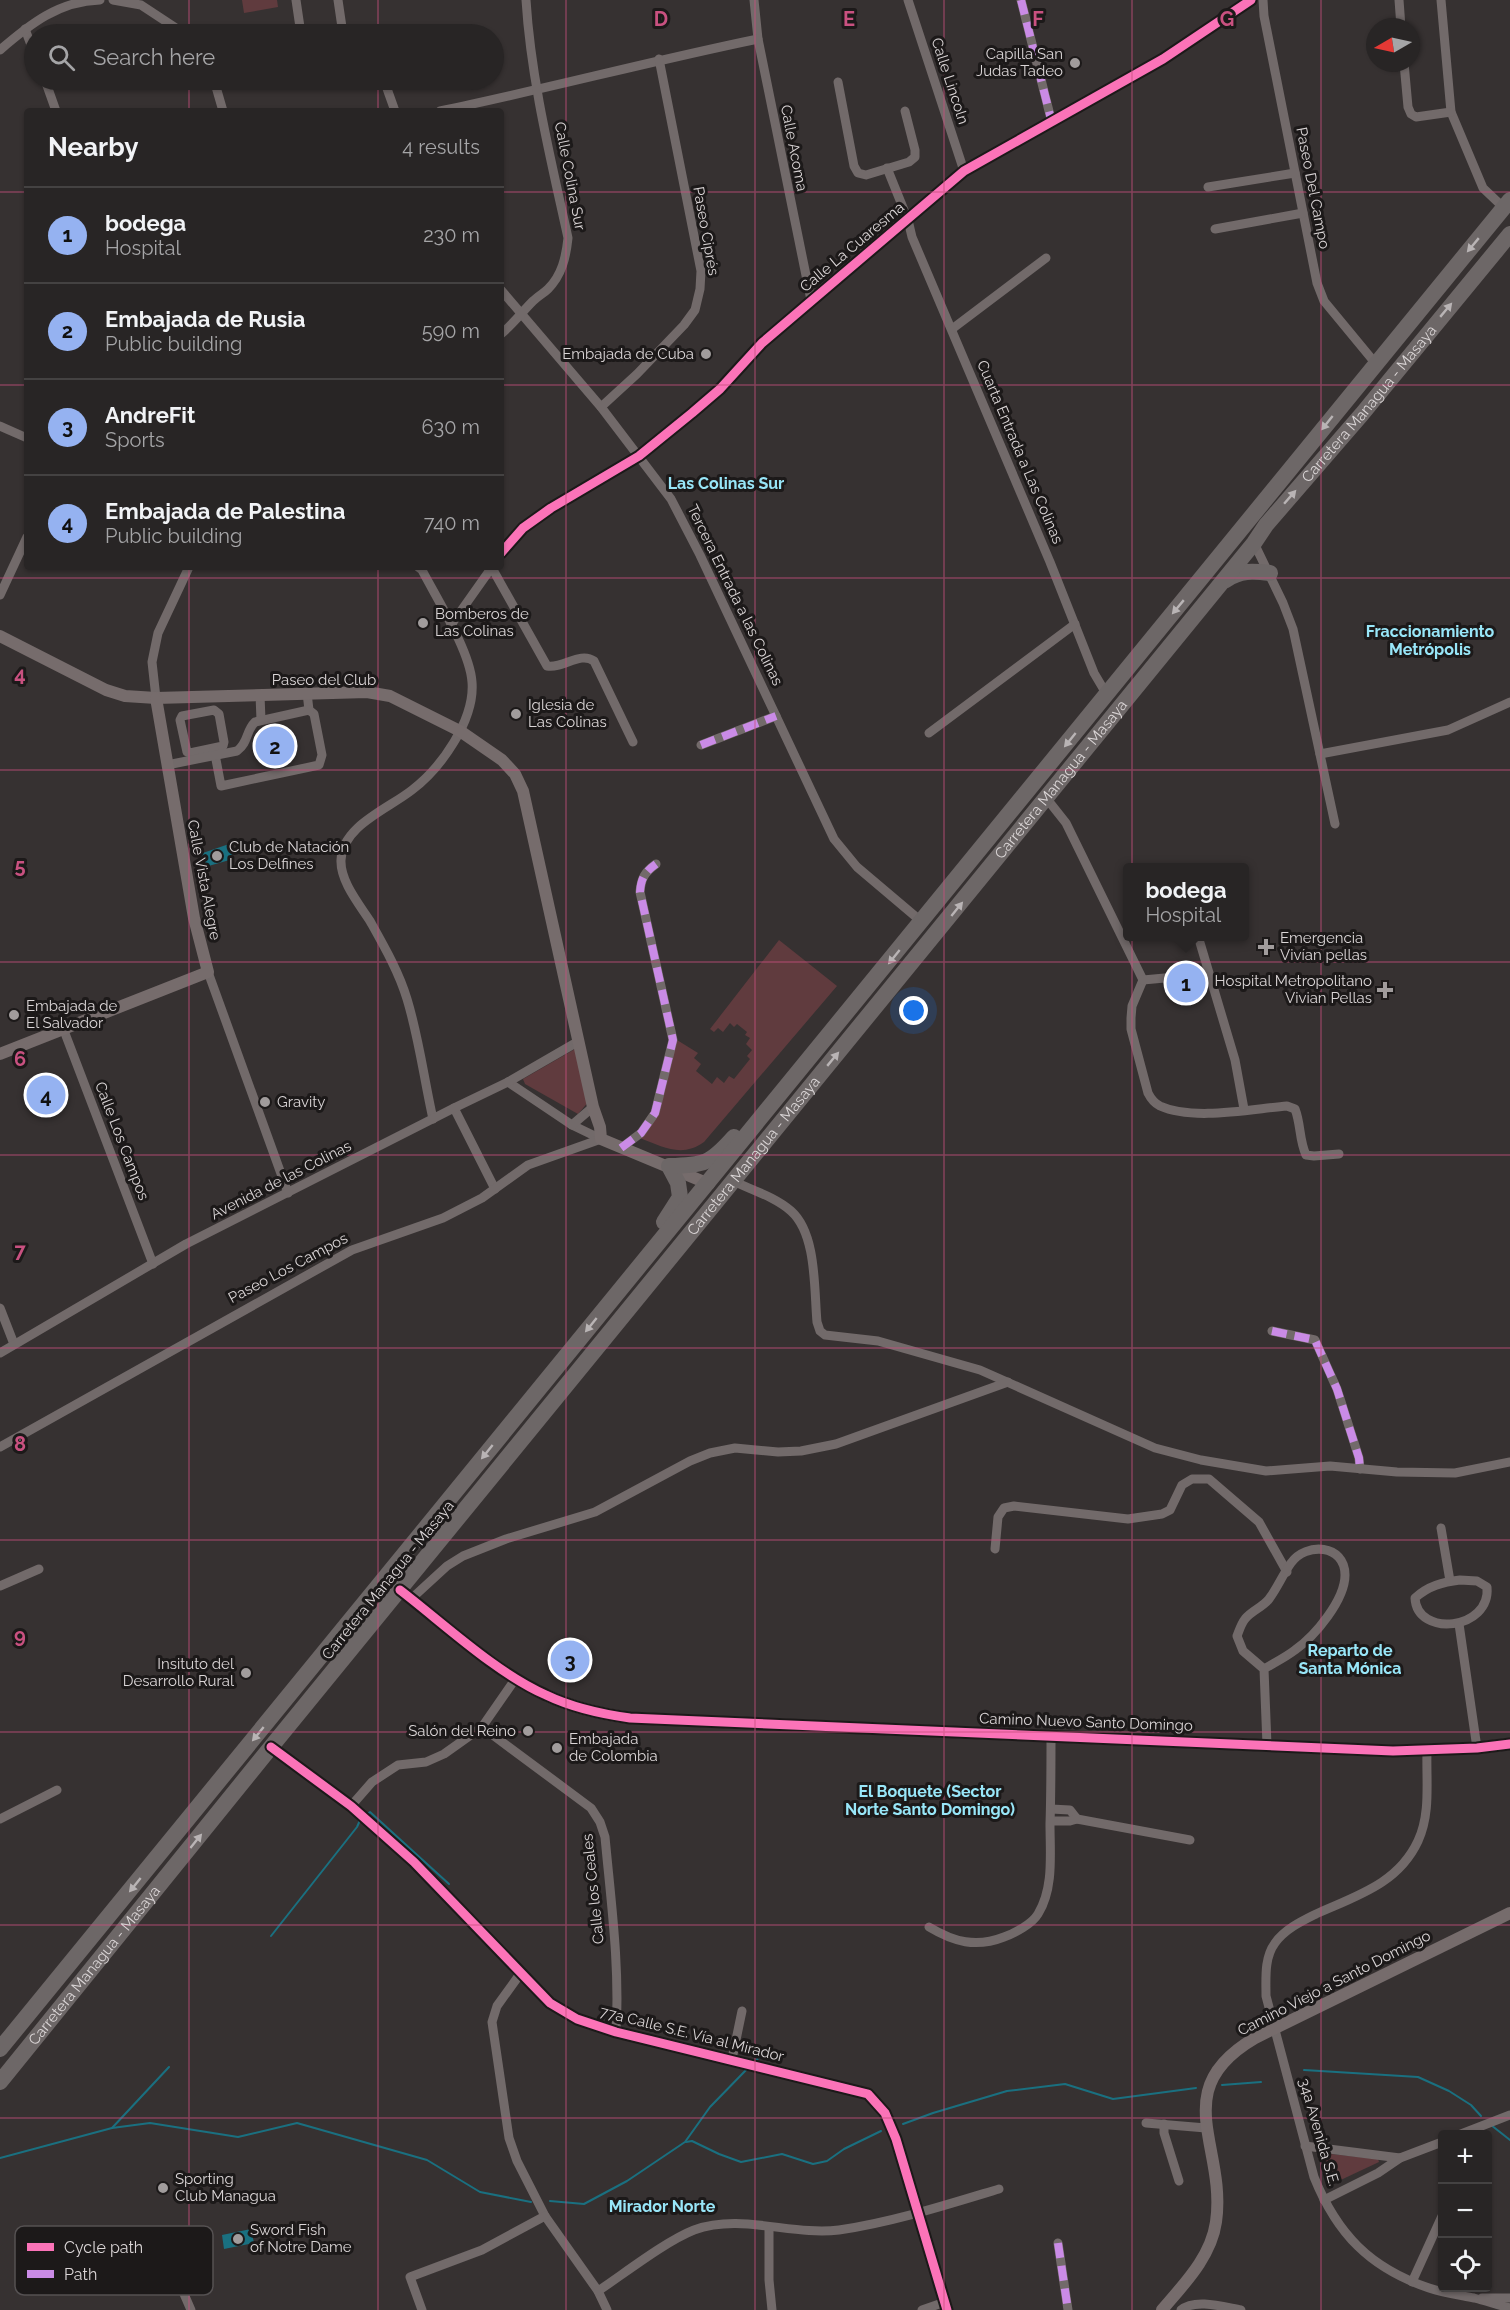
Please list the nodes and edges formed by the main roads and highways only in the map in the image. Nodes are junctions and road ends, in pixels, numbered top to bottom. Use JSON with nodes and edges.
{"nodes":[{"id":1,"x":1507,"y":204,"type":"edge"},
{"id":2,"x":1510,"y":234,"type":"edge"},
{"id":3,"x":1365,"y":378,"type":"junction"},
{"id":4,"x":1382,"y":388,"type":"junction"},
{"id":5,"x":1347,"y":399,"type":"junction"},
{"id":6,"x":1362,"y":414,"type":"junction"},
{"id":7,"x":1276,"y":486,"type":"junction"},
{"id":8,"x":1254,"y":543,"type":"junction"},
{"id":9,"x":1270,"y":573,"type":"road end"},
{"id":10,"x":1198,"y":583,"type":"junction"},
{"id":11,"x":1221,"y":584,"type":"junction"},
{"id":12,"x":784,"y":1091,"type":"junction"},
{"id":13,"x":789,"y":1112,"type":"junction"},
{"id":14,"x":709,"y":1184,"type":"junction"},
{"id":15,"x":612,"y":1299,"type":"junction"},
{"id":16,"x":637,"y":1300,"type":"junction"},
{"id":17,"x":310,"y":1669,"type":"junction"},
{"id":18,"x":271,"y":1747,"type":"junction"},
{"id":19,"x":210,"y":1793,"type":"junction"},
{"id":20,"x":69,"y":1996,"type":"junction"},
{"id":21,"x":24,"y":2019,"type":"junction"},
{"id":22,"x":0,"y":2032,"type":"edge"},
{"id":23,"x":0,"y":2048,"type":"edge"},
{"id":24,"x":0,"y":2072,"type":"edge"},
{"id":25,"x":0,"y":2082,"type":"edge"}],
"edges":[{"from":1,"to":3,"type":"highway","name":"Carretera Managua - Masaya","one_way":true},
{"from":4,"to":2,"type":"highway","name":"Carretera Managua - Masaya","one_way":true},
{"from":3,"to":4,"type":"highway"},
{"from":3,"to":5,"type":"highway","name":"Carretera Managua - Masaya"},
{"from":4,"to":6,"type":"highway","name":"Carretera Managua - Masaya"},
{"from":5,"to":6,"type":"highway"},
{"from":5,"to":7,"type":"highway","name":"Carretera Managua - Masaya","one_way":true},
{"from":8,"to":6,"type":"highway","name":"Carretera Managua - Masaya","one_way":true},
{"from":7,"to":8,"type":"highway"},
{"from":7,"to":10,"type":"highway","name":"Carretera Managua - Masaya"},
{"from":8,"to":10,"type":"highway"},
{"from":8,"to":11,"type":"highway","name":"Carretera Managua - Masaya"},
{"from":9,"to":11,"type":"highway"},
{"from":10,"to":12,"type":"highway","name":"Carretera Managua - Masaya","one_way":true},
{"from":13,"to":11,"type":"highway","name":"Carretera Managua - Masaya","one_way":true},
{"from":12,"to":14,"type":"highway","name":"Carretera Managua - Masaya"},
{"from":12,"to":15,"type":"highway"},
{"from":13,"to":14,"type":"highway"},
{"from":13,"to":16,"type":"highway","name":"Carretera Managua - Masaya"},
{"from":14,"to":15,"type":"highway","name":"Carretera Managua - Masaya"},
{"from":14,"to":16,"type":"highway"},
{"from":15,"to":17,"type":"highway","name":"Carretera Managua - Masaya","one_way":true},
{"from":16,"to":18,"type":"highway","name":"Carretera Managua - Masaya"},
{"from":17,"to":18,"type":"highway"},
{"from":17,"to":19,"type":"highway","name":"Carretera Managua - Masaya","one_way":true},
{"from":18,"to":19,"type":"highway"},
{"from":20,"to":18,"type":"highway","name":"Carretera Managua - Masaya","one_way":true},
{"from":19,"to":21,"type":"highway","name":"Carretera Managua - Masaya","one_way":true},
{"from":20,"to":23,"type":"highway"},
{"from":20,"to":25,"type":"highway","name":"Carretera Managua - Masaya"},
{"from":21,"to":22,"type":"highway"},
{"from":21,"to":23,"type":"highway","name":"Carretera Managua - Masaya"},
{"from":23,"to":24,"type":"highway"}]}
